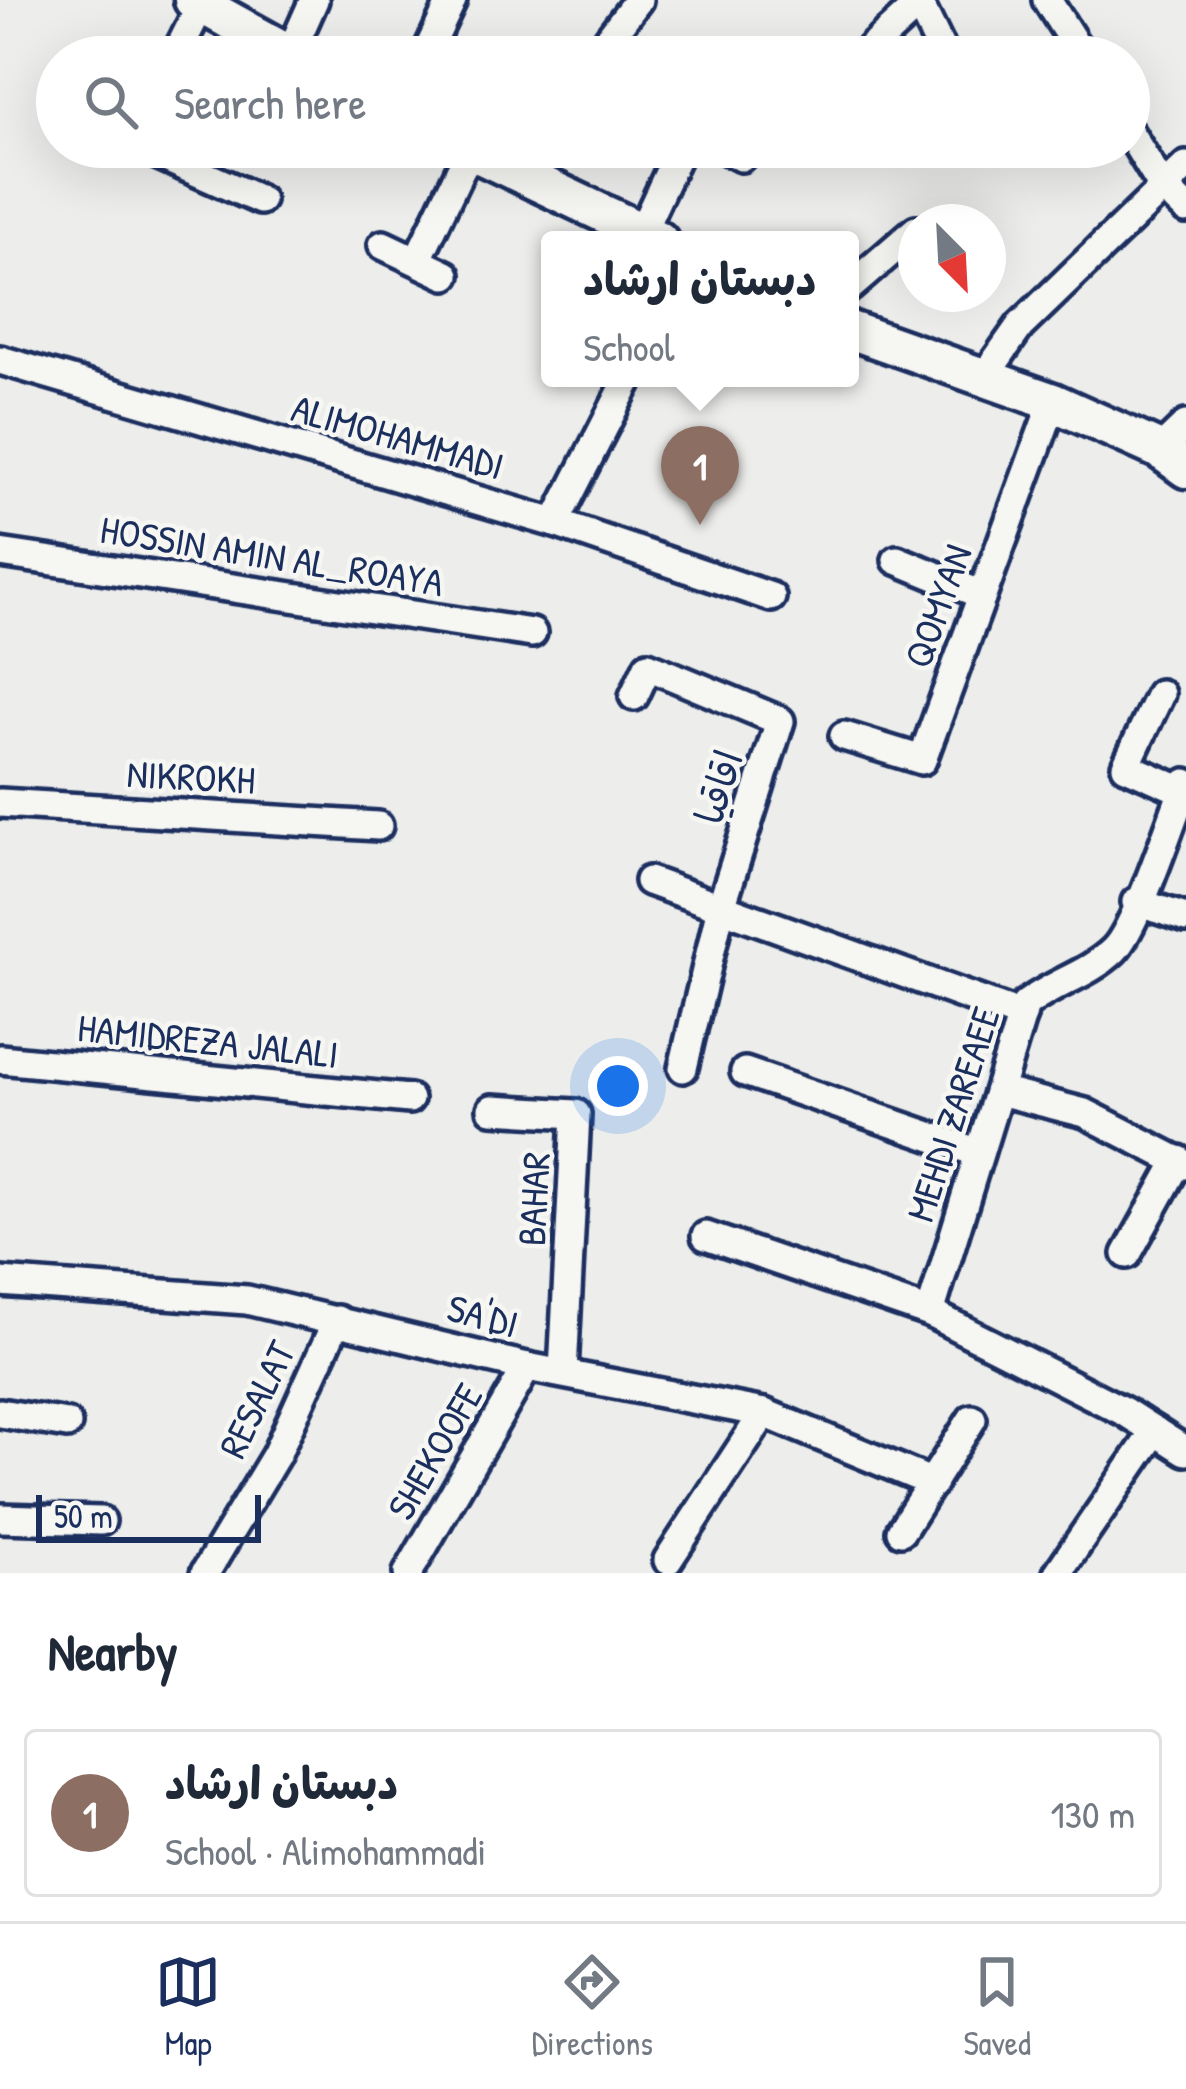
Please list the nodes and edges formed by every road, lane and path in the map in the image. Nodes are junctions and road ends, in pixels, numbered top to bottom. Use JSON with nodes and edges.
{"nodes":[{"id":1,"x":314,"y":0,"type":"edge"},
{"id":2,"x":452,"y":0,"type":"edge"},
{"id":3,"x":638,"y":0,"type":"edge"},
{"id":4,"x":1047,"y":0,"type":"edge"},
{"id":5,"x":918,"y":2,"type":"edge"},
{"id":6,"x":198,"y":3,"type":"edge"},
{"id":7,"x":185,"y":36,"type":"edge"},
{"id":8,"x":258,"y":36,"type":"edge"},
{"id":9,"x":300,"y":36,"type":"edge"},
{"id":10,"x":435,"y":36,"type":"edge"},
{"id":11,"x":611,"y":36,"type":"edge"},
{"id":12,"x":883,"y":36,"type":"edge"},
{"id":13,"x":935,"y":36,"type":"edge"},
{"id":14,"x":1070,"y":36,"type":"edge"},
{"id":15,"x":1150,"y":166,"type":"edge"},
{"id":16,"x":1186,"y":166,"type":"edge"},
{"id":17,"x":188,"y":168,"type":"edge"},
{"id":18,"x":473,"y":168,"type":"edge"},
{"id":19,"x":515,"y":168,"type":"edge"},
{"id":20,"x":673,"y":168,"type":"edge"},
{"id":21,"x":1162,"y":186,"type":"junction"},
{"id":22,"x":260,"y":200,"type":"dead end"},
{"id":23,"x":1186,"y":209,"type":"edge"},
{"id":24,"x":640,"y":231,"type":"edge"},
{"id":25,"x":652,"y":231,"type":"edge"},
{"id":26,"x":383,"y":245,"type":"dead end"},
{"id":27,"x":898,"y":246,"type":"edge"},
{"id":28,"x":418,"y":259,"type":"junction"},
{"id":29,"x":446,"y":274,"type":"dead end"},
{"id":30,"x":859,"y":279,"type":"edge"},
{"id":31,"x":859,"y":333,"type":"edge"},
{"id":32,"x":0,"y":360,"type":"edge"},
{"id":33,"x":982,"y":380,"type":"junction"},
{"id":34,"x":624,"y":387,"type":"edge"},
{"id":35,"x":1053,"y":402,"type":"junction"},
{"id":36,"x":1177,"y":448,"type":"edge"},
{"id":37,"x":555,"y":523,"type":"junction"},
{"id":38,"x":0,"y":554,"type":"edge"},
{"id":39,"x":897,"y":560,"type":"dead end"},
{"id":40,"x":982,"y":595,"type":"junction"},
{"id":41,"x":771,"y":597,"type":"dead end"},
{"id":42,"x":532,"y":633,"type":"dead end"},
{"id":43,"x":1160,"y":694,"type":"dead end"},
{"id":44,"x":634,"y":696,"type":"dead end"},
{"id":45,"x":844,"y":736,"type":"dead end"},
{"id":46,"x":1184,"y":787,"type":"edge"},
{"id":47,"x":0,"y":803,"type":"edge"},
{"id":48,"x":378,"y":826,"type":"dead end"},
{"id":49,"x":1176,"y":835,"type":"edge"},
{"id":50,"x":649,"y":881,"type":"dead end"},
{"id":51,"x":1136,"y":902,"type":"junction"},
{"id":52,"x":721,"y":907,"type":"junction"},
{"id":53,"x":1186,"y":918,"type":"edge"},
{"id":54,"x":1022,"y":1016,"type":"junction"},
{"id":55,"x":0,"y":1059,"type":"edge"},
{"id":56,"x":683,"y":1068,"type":"dead end"},
{"id":57,"x":745,"y":1072,"type":"dead end"},
{"id":58,"x":999,"y":1091,"type":"junction"},
{"id":59,"x":409,"y":1099,"type":"dead end"},
{"id":60,"x":492,"y":1109,"type":"dead end"},
{"id":61,"x":979,"y":1153,"type":"junction"},
{"id":62,"x":1182,"y":1162,"type":"edge"},
{"id":63,"x":706,"y":1236,"type":"dead end"},
{"id":64,"x":1127,"y":1254,"type":"dead end"},
{"id":65,"x":0,"y":1282,"type":"edge"},
{"id":66,"x":930,"y":1313,"type":"junction"},
{"id":67,"x":337,"y":1320,"type":"junction"},
{"id":68,"x":526,"y":1367,"type":"junction"},
{"id":69,"x":563,"y":1372,"type":"junction"},
{"id":70,"x":764,"y":1413,"type":"junction"},
{"id":71,"x":0,"y":1414,"type":"edge"},
{"id":72,"x":972,"y":1419,"type":"dead end"},
{"id":73,"x":67,"y":1424,"type":"dead end"},
{"id":74,"x":1155,"y":1431,"type":"junction"},
{"id":75,"x":1186,"y":1451,"type":"edge"},
{"id":76,"x":933,"y":1483,"type":"junction"},
{"id":77,"x":0,"y":1518,"type":"edge"},
{"id":78,"x":101,"y":1521,"type":"dead end"},
{"id":79,"x":901,"y":1531,"type":"dead end"},
{"id":80,"x":668,"y":1560,"type":"dead end"},
{"id":81,"x":205,"y":1573,"type":"edge"},
{"id":82,"x":408,"y":1573,"type":"edge"},
{"id":83,"x":1058,"y":1573,"type":"edge"}],
"edges":[{"from":1,"to":9,"type":"street"},
{"from":2,"to":10,"type":"street"},
{"from":3,"to":11,"type":"street"},
{"from":4,"to":14,"type":"street"},
{"from":5,"to":12,"type":"street"},
{"from":5,"to":13,"type":"street"},
{"from":6,"to":7,"type":"street"},
{"from":6,"to":8,"type":"street"},
{"from":15,"to":21,"type":"street"},
{"from":16,"to":21,"type":"street"},
{"from":17,"to":22,"type":"street"},
{"from":18,"to":28,"type":"street"},
{"from":19,"to":24,"type":"street"},
{"from":20,"to":25,"type":"street"},
{"from":21,"to":23,"type":"street"},
{"from":21,"to":33,"type":"street"},
{"from":26,"to":28,"type":"street"},
{"from":27,"to":30,"type":"street"},
{"from":28,"to":29,"type":"street"},
{"from":31,"to":33,"type":"street"},
{"from":32,"to":37,"type":"street","name":"ALIMOHAMMADI"},
{"from":33,"to":35,"type":"street"},
{"from":34,"to":37,"type":"street"},
{"from":35,"to":36,"type":"street"},
{"from":35,"to":40,"type":"street","name":"QOMYAN"},
{"from":37,"to":41,"type":"street","name":"ALIMOHAMMADI"},
{"from":38,"to":42,"type":"street","name":"HOSSIN AMIN AL_ROAYA"},
{"from":39,"to":40,"type":"street"},
{"from":40,"to":45,"type":"street","name":"QOMYAN"},
{"from":43,"to":46,"type":"street"},
{"from":44,"to":52,"type":"street","name":"اقاقیا"},
{"from":46,"to":49,"type":"street","name":"MEHDI ZAREAEE"},
{"from":47,"to":48,"type":"street","name":"NIKROKH"},
{"from":49,"to":51,"type":"street","name":"MEHDI ZAREAEE"},
{"from":50,"to":52,"type":"street"},
{"from":51,"to":53,"type":"street"},
{"from":51,"to":54,"type":"street","name":"MEHDI ZAREAEE"},
{"from":52,"to":54,"type":"street"},
{"from":52,"to":56,"type":"street"},
{"from":54,"to":58,"type":"street","name":"MEHDI ZAREAEE"},
{"from":55,"to":59,"type":"street","name":"HAMIDREZA JALALI"},
{"from":57,"to":61,"type":"street"},
{"from":58,"to":61,"type":"street","name":"MEHDI ZAREAEE"},
{"from":58,"to":62,"type":"street"},
{"from":60,"to":69,"type":"street","name":"BAHAR"},
{"from":61,"to":66,"type":"street","name":"MEHDI ZAREAEE"},
{"from":62,"to":64,"type":"street"},
{"from":63,"to":66,"type":"street"},
{"from":65,"to":67,"type":"street","name":"SA'DI"},
{"from":66,"to":74,"type":"street"},
{"from":67,"to":68,"type":"street","name":"SA'DI"},
{"from":67,"to":81,"type":"street","name":"RESALAT"},
{"from":68,"to":69,"type":"street","name":"SA'DI"},
{"from":68,"to":82,"type":"street","name":"SHEKOOFE"},
{"from":69,"to":70,"type":"street","name":"SA'DI"},
{"from":70,"to":76,"type":"street","name":"SA'DI"},
{"from":70,"to":80,"type":"street"},
{"from":71,"to":73,"type":"street"},
{"from":72,"to":76,"type":"street"},
{"from":74,"to":75,"type":"street"},
{"from":74,"to":83,"type":"street"},
{"from":76,"to":79,"type":"street"},
{"from":77,"to":78,"type":"street"}]}
